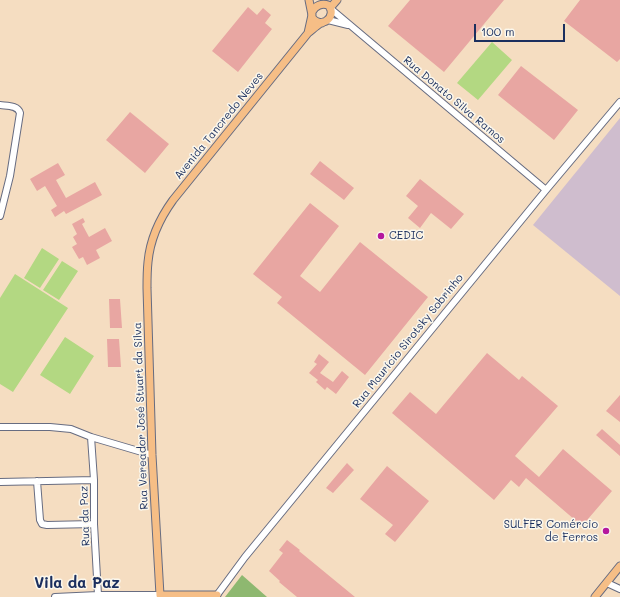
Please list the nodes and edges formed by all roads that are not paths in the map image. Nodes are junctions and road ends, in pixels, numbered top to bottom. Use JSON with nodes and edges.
{"nodes":[{"id":1,"x":309,"y":0,"type":"edge"},
{"id":2,"x":337,"y":0,"type":"edge"},
{"id":3,"x":330,"y":9,"type":"junction"},
{"id":4,"x":312,"y":15,"type":"junction"},
{"id":5,"x":325,"y":21,"type":"junction"},
{"id":6,"x":349,"y":26,"type":"junction"},
{"id":7,"x":308,"y":33,"type":"junction"},
{"id":8,"x":620,"y":102,"type":"edge"},
{"id":9,"x":0,"y":105,"type":"edge"},
{"id":10,"x":546,"y":190,"type":"junction"},
{"id":11,"x":0,"y":216,"type":"edge"},
{"id":12,"x":153,"y":238,"type":"joint"},
{"id":13,"x":0,"y":427,"type":"edge"},
{"id":14,"x":91,"y":437,"type":"junction"},
{"id":15,"x":152,"y":455,"type":"junction"},
{"id":16,"x":94,"y":480,"type":"junction"},
{"id":17,"x":0,"y":482,"type":"edge"},
{"id":18,"x":37,"y":482,"type":"junction"},
{"id":19,"x":94,"y":524,"type":"junction"},
{"id":20,"x":620,"y":566,"type":"edge"},
{"id":21,"x":607,"y":583,"type":"junction"},
{"id":22,"x":620,"y":589,"type":"edge"},
{"id":23,"x":98,"y":595,"type":"junction"},
{"id":24,"x":160,"y":596,"type":"edge"},
{"id":25,"x":217,"y":596,"type":"edge"},
{"id":26,"x":55,"y":597,"type":"edge"},
{"id":27,"x":595,"y":597,"type":"edge"}],
"edges":[{"from":1,"to":4,"type":"main road","name":"Avenida Tancredo Neves"},
{"from":2,"to":3,"type":"main road"},
{"from":3,"to":4,"type":"main road"},
{"from":3,"to":5,"type":"main road"},
{"from":3,"to":6,"type":"street","name":"Rua Donato Silva Ramos"},
{"from":4,"to":5,"type":"main road"},
{"from":4,"to":7,"type":"main road","name":"Avenida Tancredo Neves"},
{"from":5,"to":6,"type":"street","name":"Rua Donato Silva Ramos"},
{"from":5,"to":7,"type":"main road","name":"Avenida Tancredo Neves"},
{"from":6,"to":10,"type":"street","name":"Rua Donato Silva Ramos"},
{"from":7,"to":12,"type":"main road","name":"Avenida Tancredo Neves"},
{"from":8,"to":10,"type":"street","name":"Rua Maurício Sirotsky Sobrinho"},
{"from":9,"to":11,"type":"street"},
{"from":10,"to":25,"type":"street","name":"Rua Maurício Sirotsky Sobrinho"},
{"from":12,"to":15,"type":"main road","name":"Rua Vereador José Stuart da Silva"},
{"from":13,"to":14,"type":"street"},
{"from":14,"to":15,"type":"street"},
{"from":14,"to":16,"type":"street","name":"Rua da Paz"},
{"from":15,"to":24,"type":"main road","name":"Rua Vereador José Stuart da Silva"},
{"from":16,"to":18,"type":"street"},
{"from":16,"to":19,"type":"street","name":"Rua da Paz"},
{"from":17,"to":18,"type":"street"},
{"from":18,"to":19,"type":"street"},
{"from":19,"to":23,"type":"street","name":"Rua da Paz"},
{"from":20,"to":21,"type":"main road"},
{"from":21,"to":22,"type":"street"},
{"from":21,"to":27,"type":"main road"},
{"from":23,"to":24,"type":"street"},
{"from":23,"to":26,"type":"street"},
{"from":24,"to":25,"type":"main road"}]}
